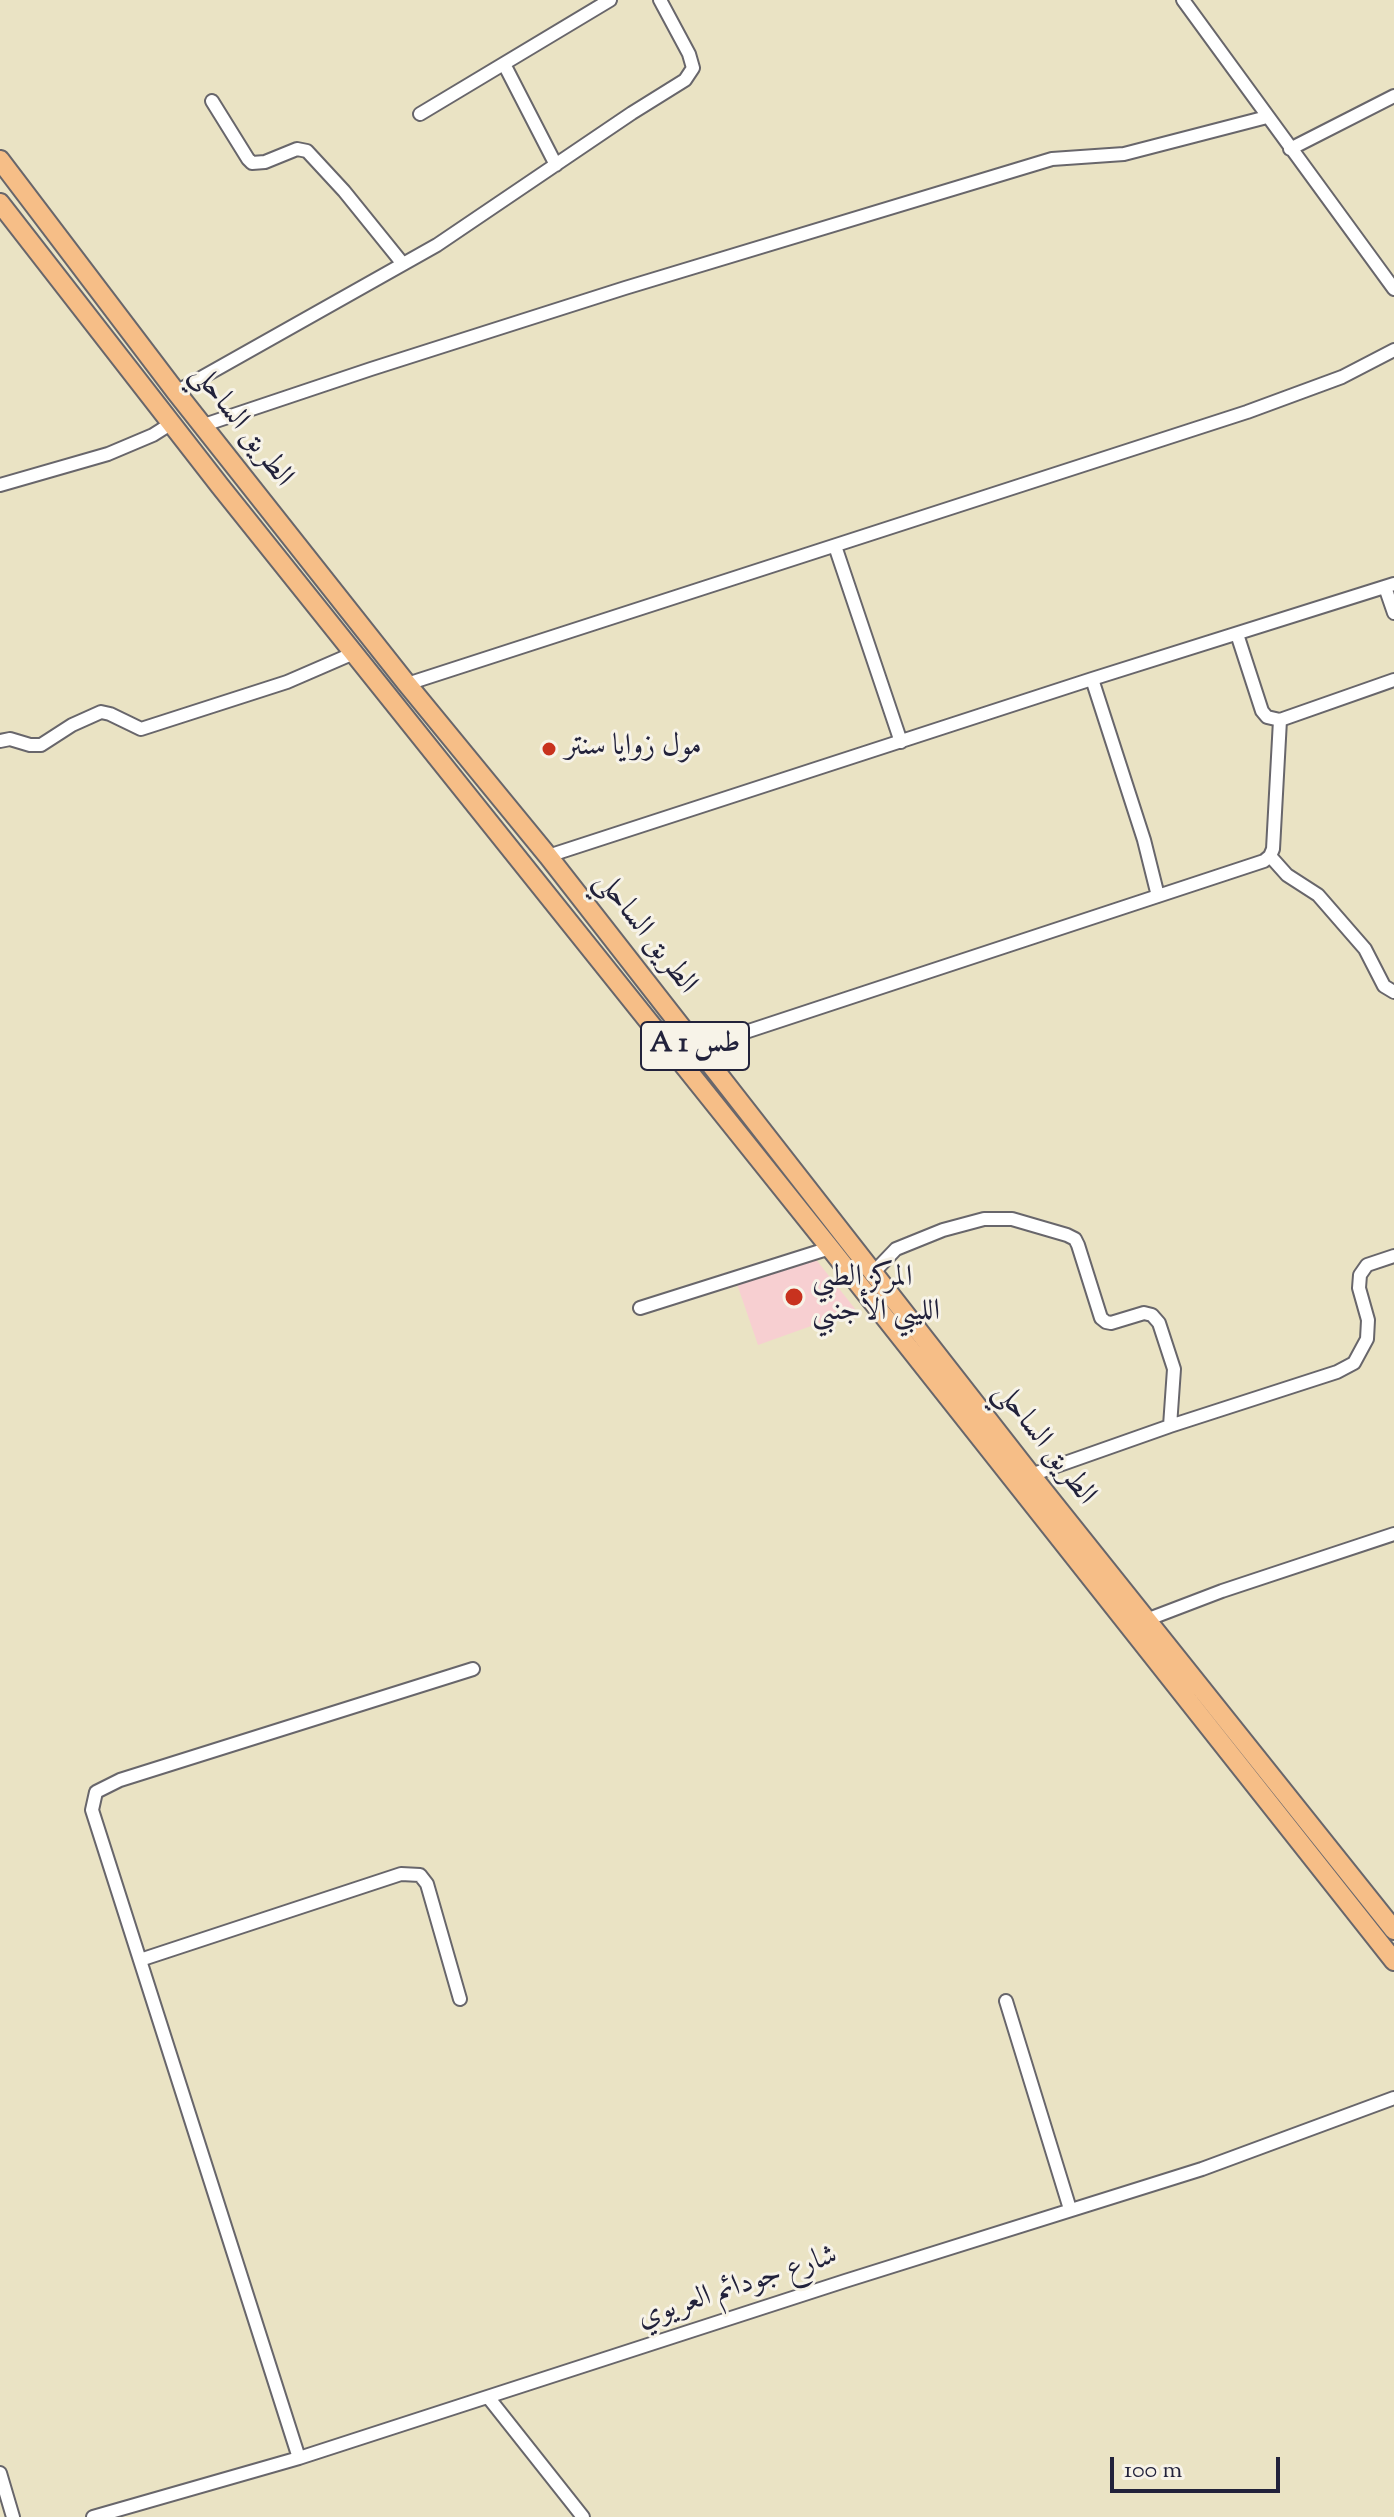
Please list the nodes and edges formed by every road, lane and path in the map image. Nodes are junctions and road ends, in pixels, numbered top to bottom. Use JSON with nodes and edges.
{"nodes":[{"id":1,"x":610,"y":0,"type":"edge"},
{"id":2,"x":660,"y":0,"type":"edge"},
{"id":3,"x":1183,"y":0,"type":"edge"},
{"id":4,"x":504,"y":64,"type":"junction"},
{"id":5,"x":1394,"y":96,"type":"edge"},
{"id":6,"x":212,"y":101,"type":"dead end"},
{"id":7,"x":420,"y":114,"type":"dead end"},
{"id":8,"x":1267,"y":117,"type":"junction"},
{"id":9,"x":1290,"y":149,"type":"junction"},
{"id":10,"x":0,"y":160,"type":"edge"},
{"id":11,"x":556,"y":165,"type":"junction"},
{"id":12,"x":0,"y":203,"type":"edge"},
{"id":13,"x":403,"y":264,"type":"junction"},
{"id":14,"x":1394,"y":289,"type":"edge"},
{"id":15,"x":1394,"y":350,"type":"edge"},
{"id":16,"x":176,"y":392,"type":"junction"},
{"id":17,"x":172,"y":423,"type":"junction"},
{"id":18,"x":204,"y":425,"type":"junction"},
{"id":19,"x":0,"y":485,"type":"edge"},
{"id":20,"x":835,"y":546,"type":"junction"},
{"id":21,"x":1390,"y":585,"type":"edge"},
{"id":22,"x":1394,"y":613,"type":"edge"},
{"id":23,"x":1237,"y":634,"type":"junction"},
{"id":24,"x":354,"y":653,"type":"junction"},
{"id":25,"x":1092,"y":679,"type":"junction"},
{"id":26,"x":1394,"y":680,"type":"edge"},
{"id":27,"x":407,"y":684,"type":"junction"},
{"id":28,"x":1280,"y":720,"type":"junction"},
{"id":29,"x":0,"y":741,"type":"edge"},
{"id":30,"x":901,"y":742,"type":"junction"},
{"id":31,"x":548,"y":856,"type":"junction"},
{"id":32,"x":1270,"y":856,"type":"junction"},
{"id":33,"x":1158,"y":896,"type":"junction"},
{"id":34,"x":1394,"y":992,"type":"edge"},
{"id":35,"x":697,"y":1048,"type":"junction"},
{"id":36,"x":830,"y":1248,"type":"junction"},
{"id":37,"x":1394,"y":1256,"type":"edge"},
{"id":38,"x":873,"y":1273,"type":"junction"},
{"id":39,"x":640,"y":1308,"type":"dead end"},
{"id":40,"x":1170,"y":1426,"type":"junction"},
{"id":41,"x":1031,"y":1475,"type":"junction"},
{"id":42,"x":1394,"y":1534,"type":"edge"},
{"id":43,"x":1146,"y":1620,"type":"junction"},
{"id":44,"x":473,"y":1669,"type":"dead end"},
{"id":45,"x":1394,"y":1930,"type":"edge"},
{"id":46,"x":140,"y":1960,"type":"junction"},
{"id":47,"x":1394,"y":1961,"type":"edge"},
{"id":48,"x":460,"y":1999,"type":"dead end"},
{"id":49,"x":1006,"y":2001,"type":"dead end"},
{"id":50,"x":1394,"y":2098,"type":"edge"},
{"id":51,"x":1070,"y":2209,"type":"junction"},
{"id":52,"x":488,"y":2397,"type":"junction"},
{"id":53,"x":299,"y":2458,"type":"junction"},
{"id":54,"x":0,"y":2473,"type":"edge"},
{"id":55,"x":13,"y":2517,"type":"edge"},
{"id":56,"x":93,"y":2517,"type":"edge"},
{"id":57,"x":583,"y":2517,"type":"edge"}],
"edges":[{"from":1,"to":4,"type":"street"},
{"from":2,"to":11,"type":"street"},
{"from":3,"to":8,"type":"street"},
{"from":4,"to":7,"type":"street"},
{"from":4,"to":11,"type":"street"},
{"from":5,"to":9,"type":"street"},
{"from":6,"to":13,"type":"street"},
{"from":8,"to":9,"type":"street"},
{"from":8,"to":18,"type":"street"},
{"from":9,"to":14,"type":"street"},
{"from":10,"to":16,"type":"highway","name":"الطريق الساحلي","number":"A 1 طس"},
{"from":11,"to":13,"type":"street"},
{"from":12,"to":17,"type":"highway","name":"الطريق الساحلي","number":"A 1 طس"},
{"from":13,"to":16,"type":"street"},
{"from":15,"to":20,"type":"street"},
{"from":16,"to":18,"type":"highway","name":"الطريق الساحلي","number":"A 1 طس"},
{"from":17,"to":19,"type":"street"},
{"from":17,"to":24,"type":"highway","name":"الطريق الساحلي","number":"A 1 طس"},
{"from":18,"to":27,"type":"highway","name":"الطريق الساحلي","number":"A 1 طس"},
{"from":20,"to":27,"type":"street"},
{"from":20,"to":30,"type":"street"},
{"from":21,"to":22,"type":"street"},
{"from":21,"to":23,"type":"street"},
{"from":23,"to":25,"type":"street"},
{"from":23,"to":28,"type":"street"},
{"from":24,"to":29,"type":"street"},
{"from":24,"to":36,"type":"highway","name":"الطريق الساحلي","number":"A 1 طس"},
{"from":25,"to":30,"type":"street"},
{"from":25,"to":33,"type":"street"},
{"from":26,"to":28,"type":"street"},
{"from":27,"to":31,"type":"highway","name":"الطريق الساحلي","number":"A 1 طس"},
{"from":28,"to":32,"type":"street"},
{"from":30,"to":31,"type":"street"},
{"from":31,"to":35,"type":"highway","name":"الطريق الساحلي","number":"A 1 طس"},
{"from":32,"to":33,"type":"street"},
{"from":32,"to":34,"type":"street"},
{"from":33,"to":35,"type":"street"},
{"from":35,"to":38,"type":"highway","name":"الطريق الساحلي","number":"A 1 طس"},
{"from":36,"to":39,"type":"street"},
{"from":36,"to":47,"type":"highway","name":"الطريق الساحلي","number":"A 1 طس"},
{"from":37,"to":40,"type":"street"},
{"from":38,"to":40,"type":"street"},
{"from":38,"to":41,"type":"highway","name":"الطريق الساحلي","number":"A 1 طس"},
{"from":40,"to":41,"type":"street"},
{"from":41,"to":43,"type":"highway","name":"الطريق الساحلي","number":"A 1 طس"},
{"from":42,"to":43,"type":"street"},
{"from":43,"to":45,"type":"highway","name":"الطريق الساحلي","number":"A 1 طس"},
{"from":44,"to":46,"type":"street"},
{"from":46,"to":48,"type":"street"},
{"from":46,"to":53,"type":"street"},
{"from":49,"to":51,"type":"street"},
{"from":50,"to":51,"type":"street","name":"شارع جودائم العريوي"},
{"from":51,"to":52,"type":"street","name":"شارع جودائم العريوي"},
{"from":52,"to":53,"type":"street","name":"شارع جودائم العريوي"},
{"from":52,"to":57,"type":"street"},
{"from":53,"to":56,"type":"street","name":"شارع جودائم العريوي"},
{"from":54,"to":55,"type":"street"}]}
